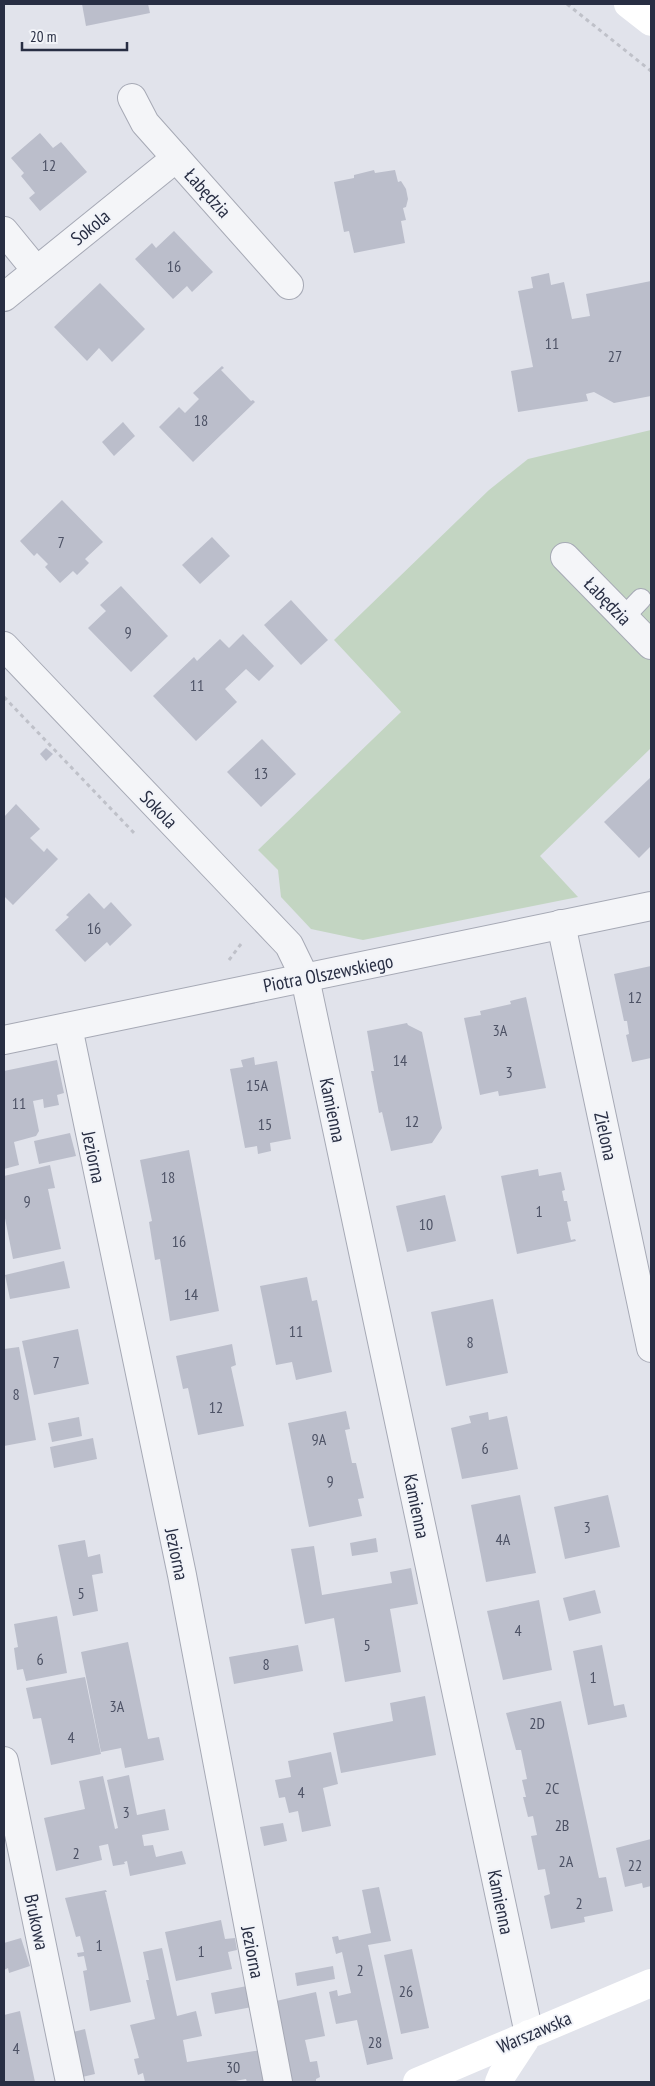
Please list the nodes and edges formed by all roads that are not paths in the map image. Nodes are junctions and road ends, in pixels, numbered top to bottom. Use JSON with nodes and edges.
{"nodes":[{"id":1,"x":628,"y":4,"type":"edge"},
{"id":2,"x":651,"y":22,"type":"edge"},
{"id":3,"x":132,"y":98,"type":"dead end"},
{"id":4,"x":176,"y":158,"type":"junction"},
{"id":5,"x":4,"y":231,"type":"edge"},
{"id":6,"x":36,"y":270,"type":"junction"},
{"id":7,"x":289,"y":285,"type":"dead end"},
{"id":8,"x":4,"y":297,"type":"edge"},
{"id":9,"x":565,"y":557,"type":"dead end"},
{"id":10,"x":651,"y":645,"type":"edge"},
{"id":11,"x":4,"y":646,"type":"edge"},
{"id":12,"x":651,"y":906,"type":"edge"},
{"id":13,"x":561,"y":924,"type":"junction"},
{"id":14,"x":305,"y":978,"type":"junction"},
{"id":15,"x":68,"y":1027,"type":"junction"},
{"id":16,"x":4,"y":1040,"type":"edge"},
{"id":17,"x":651,"y":1348,"type":"edge"},
{"id":18,"x":4,"y":1761,"type":"edge"},
{"id":19,"x":651,"y":1982,"type":"edge"},
{"id":20,"x":529,"y":2034,"type":"junction"},
{"id":21,"x":70,"y":2082,"type":"edge"},
{"id":22,"x":278,"y":2082,"type":"edge"},
{"id":23,"x":417,"y":2082,"type":"edge"},
{"id":24,"x":499,"y":2082,"type":"edge"}],
"edges":[{"from":1,"to":2,"type":"street"},
{"from":3,"to":4,"type":"street","name":"Łabędzia"},
{"from":4,"to":6,"type":"street","name":"Sokola"},
{"from":4,"to":7,"type":"street","name":"Łabędzia"},
{"from":5,"to":6,"type":"street"},
{"from":6,"to":8,"type":"street","name":"Sokola"},
{"from":9,"to":10,"type":"street","name":"Łabędzia"},
{"from":11,"to":14,"type":"street","name":"Sokola"},
{"from":12,"to":13,"type":"street","name":"Piotra Olszewskiego"},
{"from":13,"to":14,"type":"street","name":"Piotra Olszewskiego"},
{"from":13,"to":17,"type":"street","name":"Zielona"},
{"from":14,"to":15,"type":"street","name":"Piotra Olszewskiego"},
{"from":14,"to":20,"type":"street","name":"Kamienna"},
{"from":15,"to":16,"type":"street","name":"Piotra Olszewskiego"},
{"from":15,"to":22,"type":"street","name":"Jeziorna"},
{"from":18,"to":21,"type":"street","name":"Brukowa"},
{"from":19,"to":20,"type":"street","name":"Warszawska"},
{"from":20,"to":23,"type":"street","name":"Warszawska"},
{"from":20,"to":24,"type":"street"}]}
